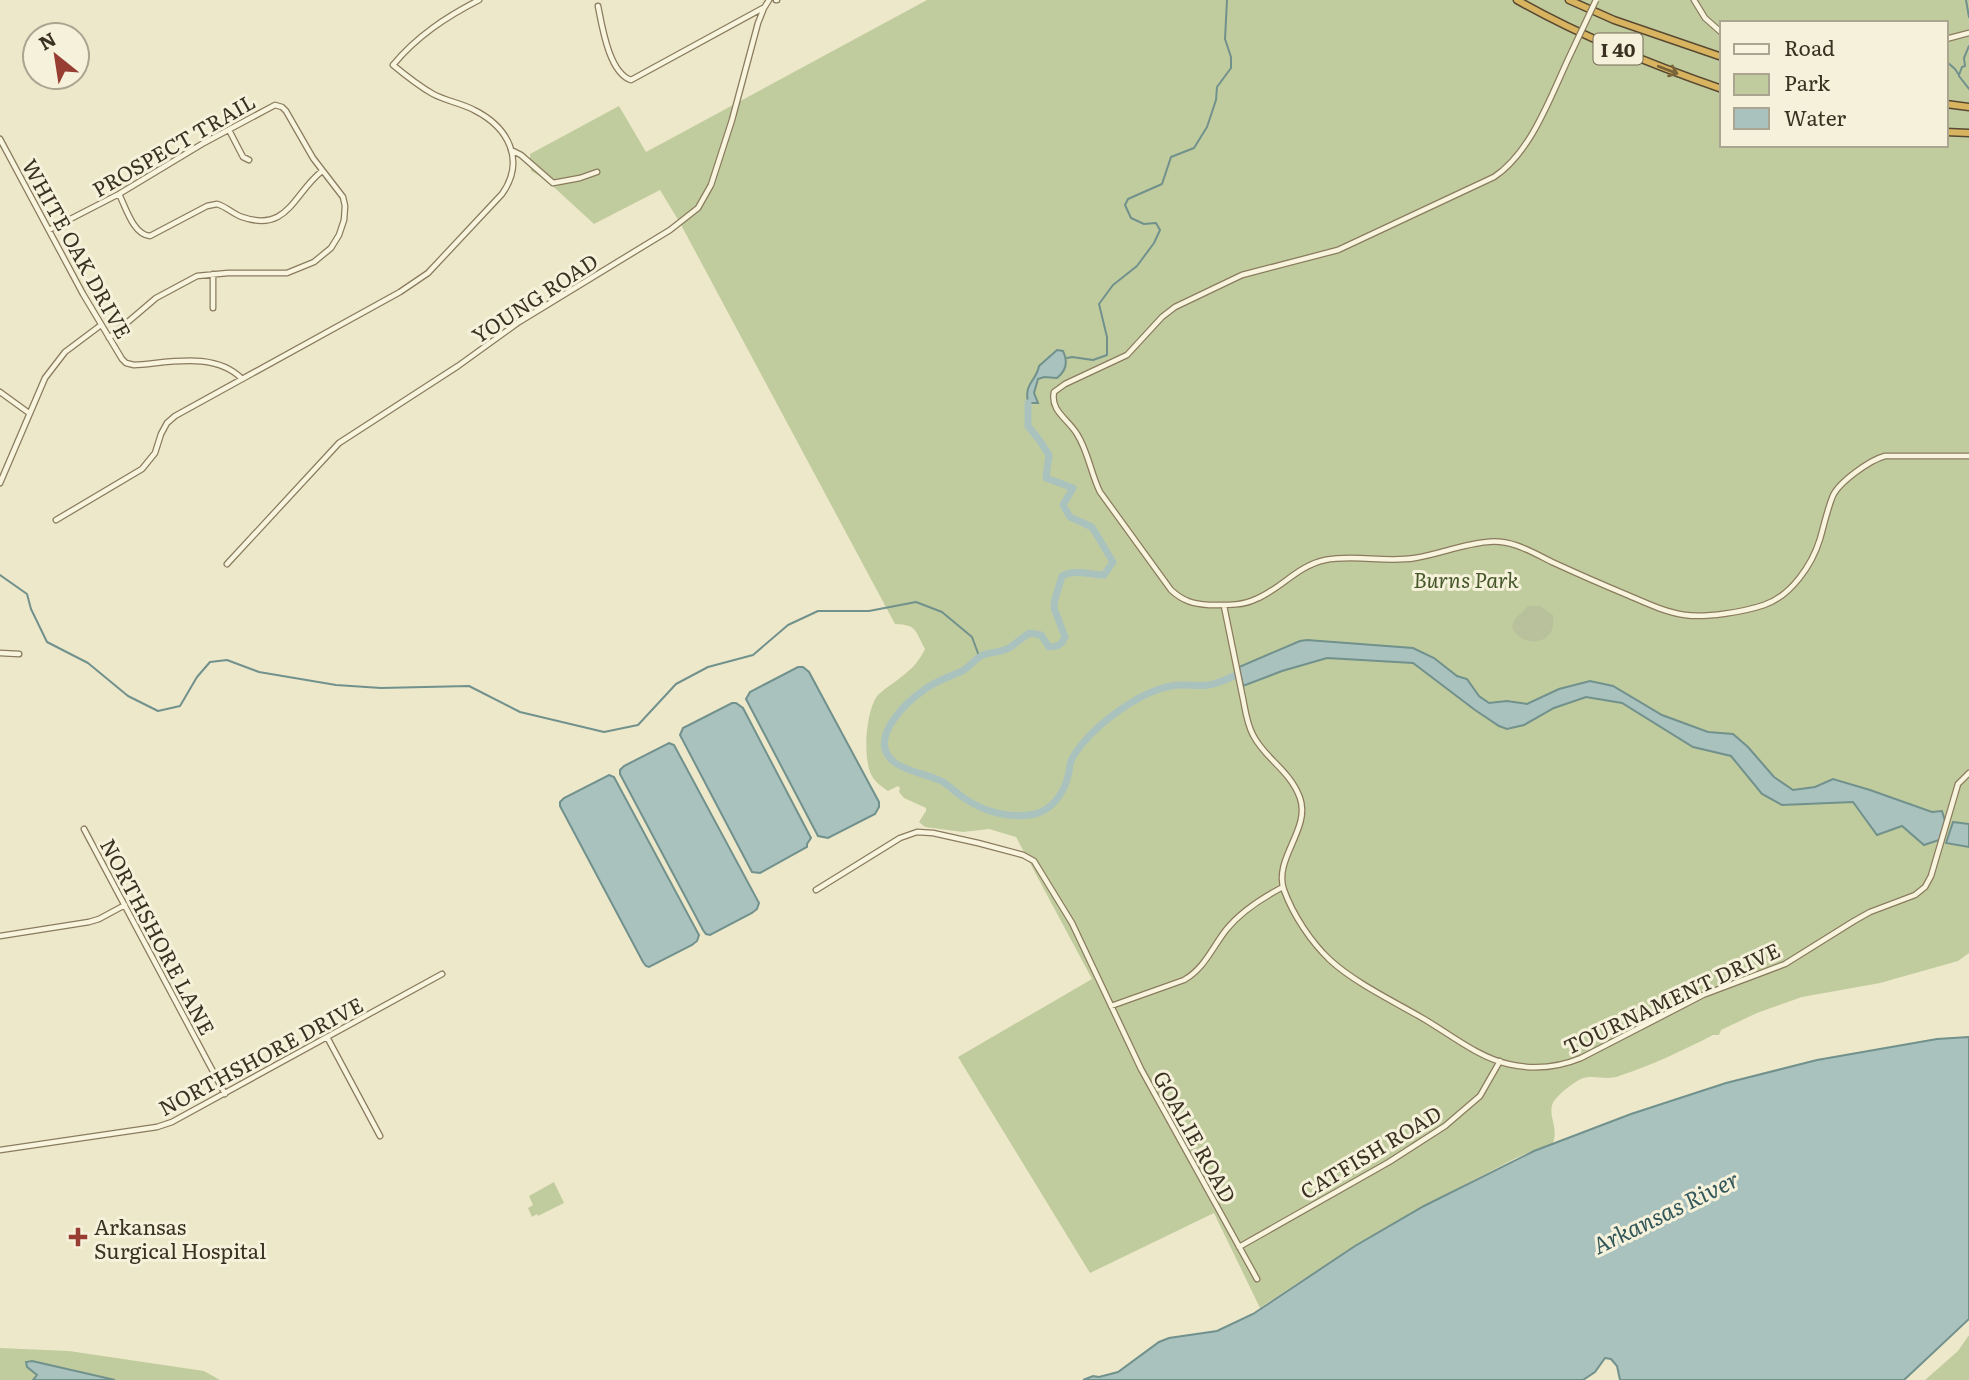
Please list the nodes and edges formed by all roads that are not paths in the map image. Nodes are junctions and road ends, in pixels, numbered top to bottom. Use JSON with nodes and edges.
{"nodes":[{"id":1,"x":479,"y":0,"type":"edge"},
{"id":2,"x":769,"y":0,"type":"edge"},
{"id":3,"x":1517,"y":0,"type":"edge"},
{"id":4,"x":1569,"y":0,"type":"edge"},
{"id":5,"x":1596,"y":0,"type":"edge"},
{"id":6,"x":1694,"y":0,"type":"edge"},
{"id":7,"x":598,"y":6,"type":"dead end"},
{"id":8,"x":764,"y":8,"type":"junction"},
{"id":9,"x":1720,"y":31,"type":"edge"},
{"id":10,"x":1969,"y":33,"type":"edge"},
{"id":11,"x":1948,"y":38,"type":"edge"},
{"id":12,"x":1720,"y":56,"type":"edge"},
{"id":13,"x":1720,"y":88,"type":"edge"},
{"id":14,"x":1948,"y":104,"type":"edge"},
{"id":15,"x":1969,"y":107,"type":"edge"},
{"id":16,"x":229,"y":130,"type":"junction"},
{"id":17,"x":1948,"y":132,"type":"edge"},
{"id":18,"x":1969,"y":133,"type":"edge"},
{"id":19,"x":0,"y":139,"type":"edge"},
{"id":20,"x":512,"y":150,"type":"junction"},
{"id":21,"x":249,"y":160,"type":"dead end"},
{"id":22,"x":322,"y":171,"type":"junction"},
{"id":23,"x":597,"y":172,"type":"dead end"},
{"id":24,"x":119,"y":194,"type":"junction"},
{"id":25,"x":49,"y":230,"type":"junction"},
{"id":26,"x":213,"y":274,"type":"junction"},
{"id":27,"x":213,"y":308,"type":"dead end"},
{"id":28,"x":101,"y":325,"type":"junction"},
{"id":29,"x":109,"y":338,"type":"junction"},
{"id":30,"x":242,"y":379,"type":"junction"},
{"id":31,"x":0,"y":392,"type":"edge"},
{"id":32,"x":29,"y":413,"type":"junction"},
{"id":33,"x":1969,"y":456,"type":"edge"},
{"id":34,"x":0,"y":483,"type":"edge"},
{"id":35,"x":56,"y":520,"type":"dead end"},
{"id":36,"x":227,"y":564,"type":"dead end"},
{"id":37,"x":1224,"y":606,"type":"junction"},
{"id":38,"x":0,"y":653,"type":"edge"},
{"id":39,"x":19,"y":654,"type":"dead end"},
{"id":40,"x":1969,"y":773,"type":"edge"},
{"id":41,"x":84,"y":829,"type":"dead end"},
{"id":42,"x":1283,"y":887,"type":"junction"},
{"id":43,"x":816,"y":890,"type":"dead end"},
{"id":44,"x":125,"y":905,"type":"junction"},
{"id":45,"x":0,"y":936,"type":"edge"},
{"id":46,"x":442,"y":974,"type":"dead end"},
{"id":47,"x":1111,"y":1006,"type":"junction"},
{"id":48,"x":327,"y":1037,"type":"junction"},
{"id":49,"x":1500,"y":1062,"type":"junction"},
{"id":50,"x":225,"y":1094,"type":"junction"},
{"id":51,"x":380,"y":1136,"type":"dead end"},
{"id":52,"x":0,"y":1150,"type":"edge"},
{"id":53,"x":1239,"y":1247,"type":"junction"},
{"id":54,"x":1257,"y":1279,"type":"dead end"}],
"edges":[{"from":1,"to":20,"type":"street"},
{"from":2,"to":8,"type":"street","name":"YOUNG ROAD"},
{"from":3,"to":13,"type":"highway","number":"I 40","one_way":true},
{"from":4,"to":12,"type":"highway","number":"I 40"},
{"from":5,"to":37,"type":"street","bridge":true},
{"from":6,"to":9,"type":"street"},
{"from":7,"to":8,"type":"street"},
{"from":8,"to":36,"type":"street","name":"YOUNG ROAD"},
{"from":10,"to":11,"type":"street"},
{"from":14,"to":15,"type":"highway"},
{"from":16,"to":21,"type":"street"},
{"from":16,"to":22,"type":"street","name":"PROSPECT TRAIL"},
{"from":16,"to":24,"type":"street","name":"PROSPECT TRAIL"},
{"from":17,"to":18,"type":"highway"},
{"from":19,"to":25,"type":"street","name":"WHITE OAK DRIVE"},
{"from":20,"to":23,"type":"street"},
{"from":20,"to":30,"type":"street"},
{"from":22,"to":24,"type":"street"},
{"from":22,"to":26,"type":"street","name":"PROSPECT TRAIL"},
{"from":24,"to":25,"type":"street","name":"PROSPECT TRAIL"},
{"from":25,"to":28,"type":"street","name":"WHITE OAK DRIVE"},
{"from":26,"to":27,"type":"street"},
{"from":26,"to":29,"type":"street","name":"PROSPECT TRAIL"},
{"from":28,"to":29,"type":"street","name":"WHITE OAK DRIVE"},
{"from":28,"to":32,"type":"street"},
{"from":29,"to":30,"type":"street","name":"WHITE OAK DRIVE"},
{"from":30,"to":35,"type":"street"},
{"from":31,"to":32,"type":"street"},
{"from":32,"to":34,"type":"street"},
{"from":33,"to":37,"type":"street"},
{"from":37,"to":42,"type":"street"},
{"from":38,"to":39,"type":"street"},
{"from":40,"to":49,"type":"street","name":"TOURNAMENT DRIVE"},
{"from":41,"to":44,"type":"street","name":"NORTHSHORE LANE"},
{"from":42,"to":47,"type":"street"},
{"from":42,"to":49,"type":"street","name":"TOURNAMENT DRIVE"},
{"from":43,"to":47,"type":"street","name":"GOALIE ROAD"},
{"from":44,"to":45,"type":"street"},
{"from":44,"to":50,"type":"street","name":"NORTHSHORE LANE"},
{"from":46,"to":48,"type":"street","name":"NORTHSHORE DRIVE"},
{"from":47,"to":53,"type":"street","name":"GOALIE ROAD"},
{"from":48,"to":50,"type":"street","name":"NORTHSHORE DRIVE"},
{"from":48,"to":51,"type":"street"},
{"from":49,"to":53,"type":"street","name":"CATFISH ROAD"},
{"from":50,"to":52,"type":"street","name":"NORTHSHORE DRIVE"},
{"from":53,"to":54,"type":"street","name":"GOALIE ROAD"}]}
